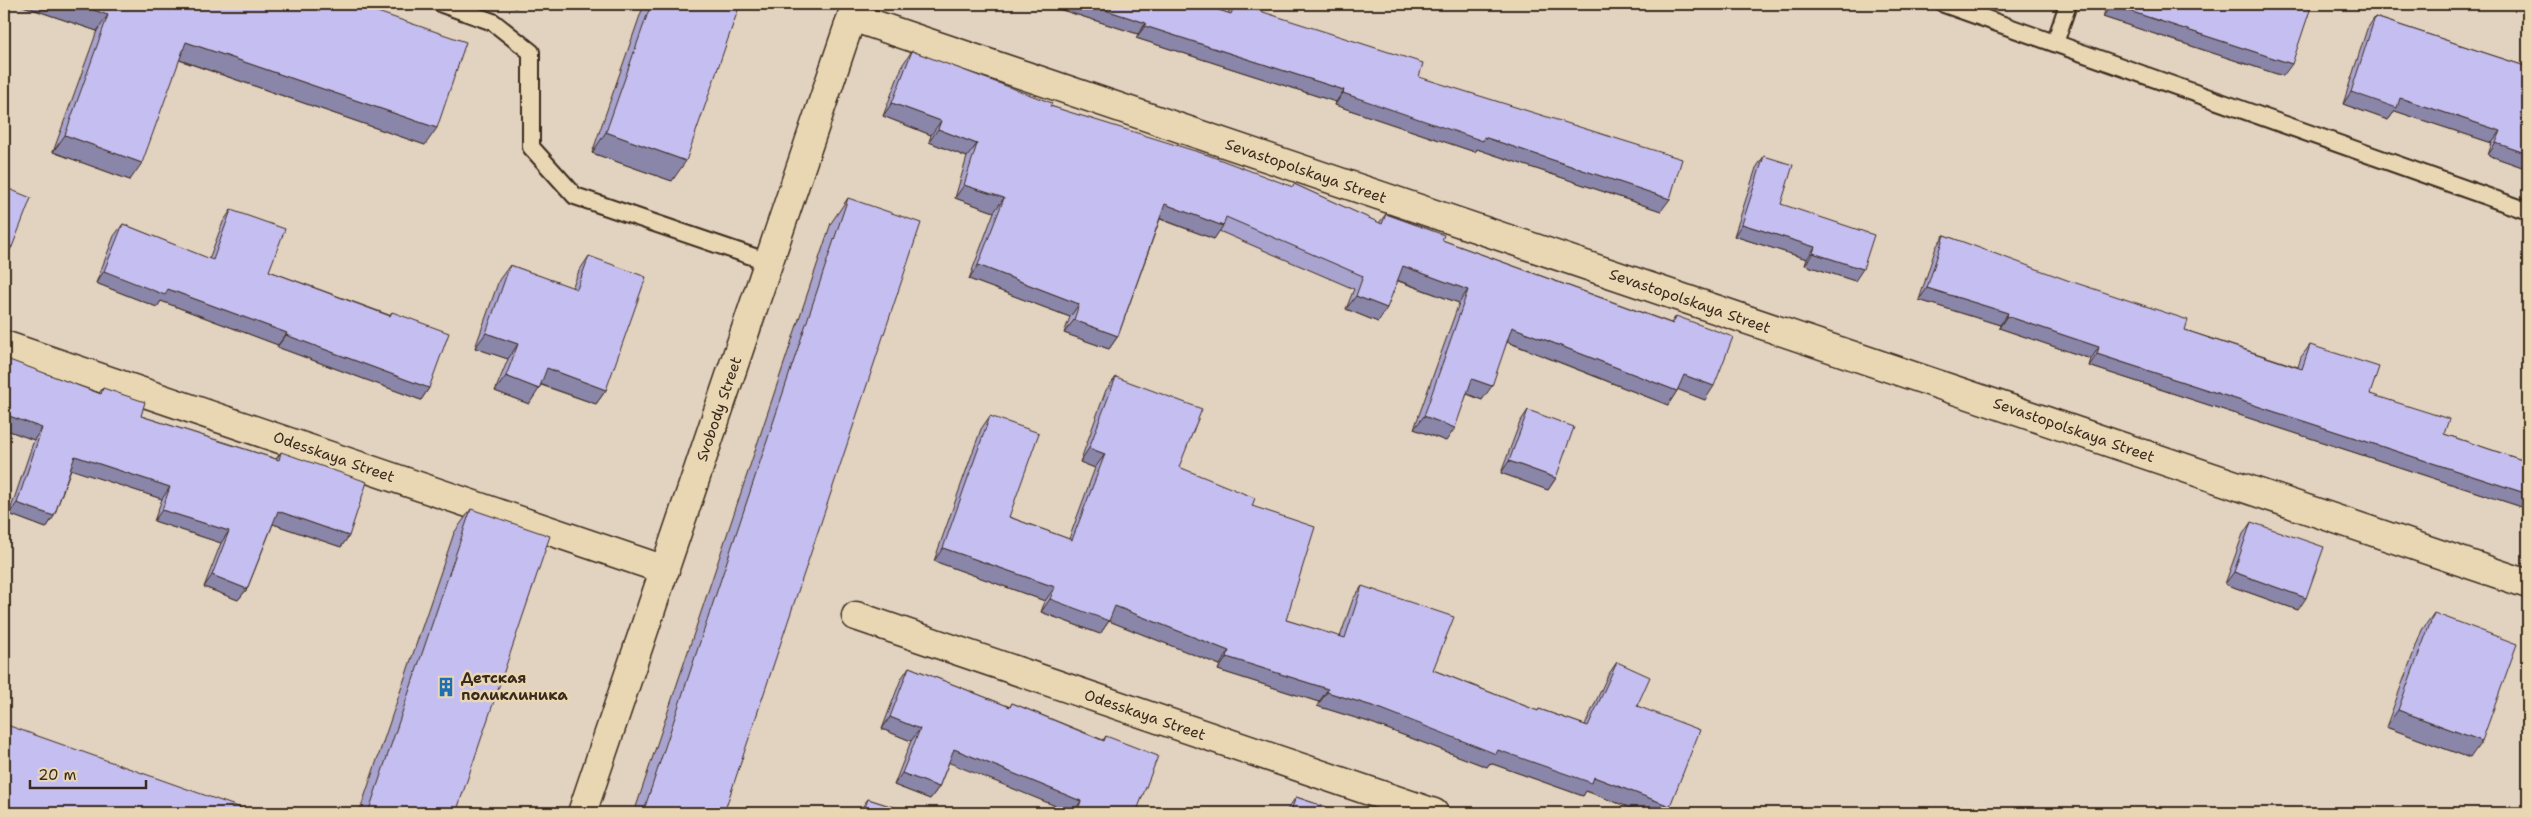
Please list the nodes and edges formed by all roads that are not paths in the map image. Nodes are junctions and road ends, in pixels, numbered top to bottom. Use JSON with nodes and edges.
{"nodes":[{"id":1,"x":442,"y":4,"type":"edge"},
{"id":2,"x":1944,"y":4,"type":"edge"},
{"id":3,"x":2068,"y":4,"type":"edge"},
{"id":4,"x":854,"y":10,"type":"edge"},
{"id":5,"x":2055,"y":43,"type":"junction"},
{"id":6,"x":2528,"y":211,"type":"edge"},
{"id":7,"x":769,"y":262,"type":"junction"},
{"id":8,"x":4,"y":345,"type":"edge"},
{"id":9,"x":665,"y":570,"type":"junction"},
{"id":10,"x":2528,"y":584,"type":"edge"},
{"id":11,"x":856,"y":616,"type":"dead end"},
{"id":12,"x":582,"y":813,"type":"edge"},
{"id":13,"x":1434,"y":813,"type":"edge"}],
"edges":[{"from":1,"to":7,"type":"lane"},
{"from":2,"to":5,"type":"lane"},
{"from":3,"to":5,"type":"lane"},
{"from":4,"to":7,"type":"street","name":"Svobody Street"},
{"from":4,"to":10,"type":"street","name":"Sevastopolskaya Street"},
{"from":5,"to":6,"type":"lane"},
{"from":7,"to":9,"type":"street","name":"Svobody Street"},
{"from":8,"to":9,"type":"street","name":"Odesskaya Street"},
{"from":9,"to":12,"type":"street","name":"Svobody Street"},
{"from":11,"to":13,"type":"street","name":"Odesskaya Street"}]}
